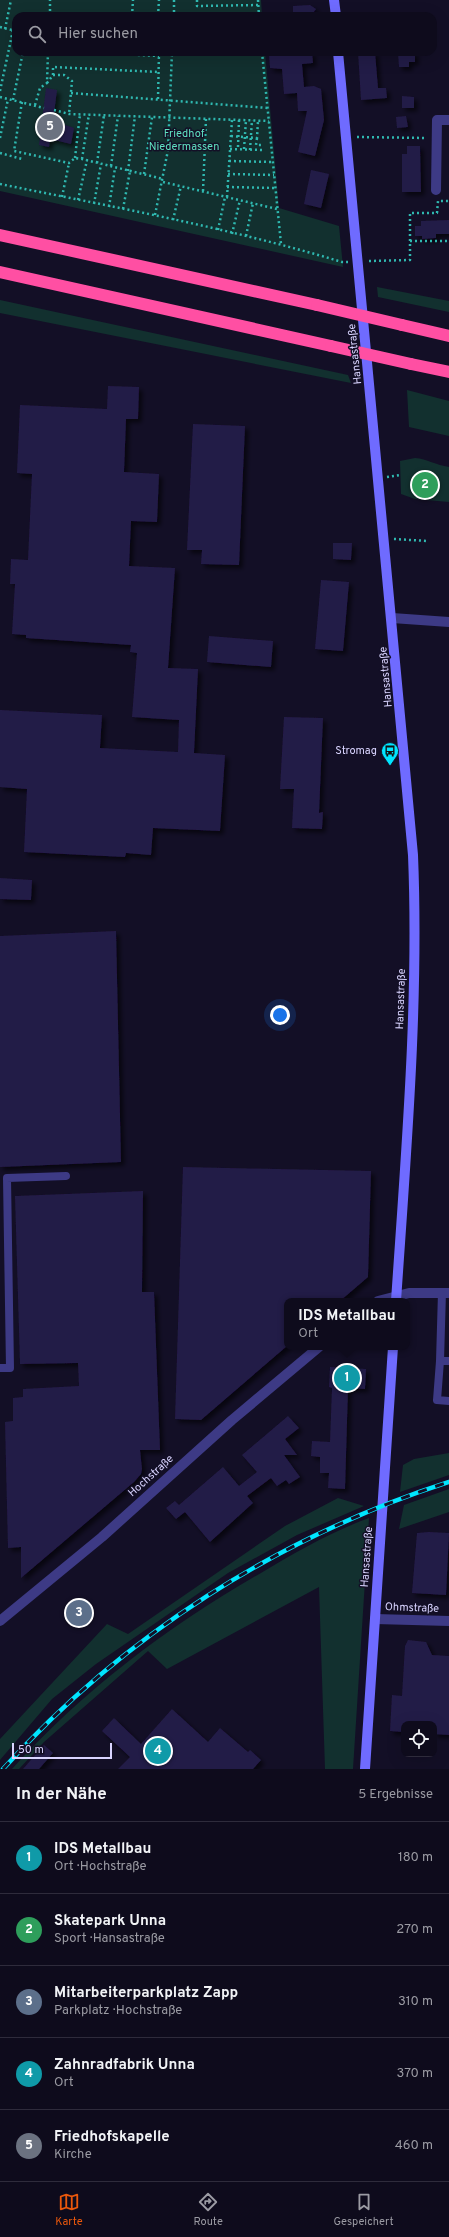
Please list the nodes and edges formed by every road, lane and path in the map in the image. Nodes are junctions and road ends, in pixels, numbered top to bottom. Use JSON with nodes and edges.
{"nodes":[{"id":1,"x":11,"y":0,"type":"edge"},
{"id":2,"x":50,"y":0,"type":"edge"},
{"id":3,"x":133,"y":0,"type":"edge"},
{"id":4,"x":159,"y":0,"type":"edge"},
{"id":5,"x":174,"y":0,"type":"edge"},
{"id":6,"x":197,"y":0,"type":"edge"},
{"id":7,"x":258,"y":0,"type":"edge"},
{"id":8,"x":334,"y":0,"type":"edge"},
{"id":9,"x":259,"y":5,"type":"junction"},
{"id":10,"x":50,"y":12,"type":"edge"},
{"id":11,"x":132,"y":12,"type":"edge"},
{"id":12,"x":158,"y":12,"type":"edge"},
{"id":13,"x":174,"y":12,"type":"edge"},
{"id":14,"x":259,"y":12,"type":"edge"},
{"id":15,"x":336,"y":12,"type":"edge"},
{"id":16,"x":0,"y":27,"type":"edge"},
{"id":17,"x":5,"y":28,"type":"junction"},
{"id":18,"x":12,"y":29,"type":"edge"},
{"id":19,"x":12,"y":42,"type":"edge"},
{"id":20,"x":22,"y":56,"type":"edge"},
{"id":21,"x":48,"y":56,"type":"edge"},
{"id":22,"x":159,"y":56,"type":"edge"},
{"id":23,"x":172,"y":56,"type":"edge"},
{"id":24,"x":262,"y":56,"type":"edge"},
{"id":25,"x":338,"y":56,"type":"edge"},
{"id":26,"x":159,"y":72,"type":"junction"},
{"id":27,"x":53,"y":75,"type":"junction"},
{"id":28,"x":47,"y":83,"type":"junction"},
{"id":29,"x":0,"y":91,"type":"edge"},
{"id":30,"x":71,"y":93,"type":"junction"},
{"id":31,"x":0,"y":97,"type":"edge"},
{"id":32,"x":8,"y":99,"type":"junction"},
{"id":33,"x":158,"y":99,"type":"junction"},
{"id":34,"x":13,"y":100,"type":"junction"},
{"id":35,"x":171,"y":100,"type":"junction"},
{"id":36,"x":22,"y":102,"type":"junction"},
{"id":37,"x":35,"y":105,"type":"junction"},
{"id":38,"x":44,"y":108,"type":"dead end"},
{"id":39,"x":268,"y":108,"type":"junction"},
{"id":40,"x":54,"y":110,"type":"dead end"},
{"id":41,"x":68,"y":114,"type":"junction"},
{"id":42,"x":80,"y":114,"type":"junction"},
{"id":43,"x":89,"y":114,"type":"junction"},
{"id":44,"x":104,"y":115,"type":"junction"},
{"id":45,"x":118,"y":116,"type":"junction"},
{"id":46,"x":135,"y":116,"type":"junction"},
{"id":47,"x":152,"y":117,"type":"junction"},
{"id":48,"x":170,"y":117,"type":"junction"},
{"id":49,"x":206,"y":119,"type":"junction"},
{"id":50,"x":232,"y":120,"type":"junction"},
{"id":51,"x":240,"y":120,"type":"junction"},
{"id":52,"x":246,"y":120,"type":"junction"},
{"id":53,"x":252,"y":120,"type":"junction"},
{"id":54,"x":258,"y":120,"type":"junction"},
{"id":55,"x":449,"y":120,"type":"edge"},
{"id":56,"x":269,"y":121,"type":"junction"},
{"id":57,"x":231,"y":136,"type":"junction"},
{"id":58,"x":238,"y":136,"type":"junction"},
{"id":59,"x":346,"y":136,"type":"junction"},
{"id":60,"x":245,"y":137,"type":"junction"},
{"id":61,"x":250,"y":137,"type":"junction"},
{"id":62,"x":0,"y":138,"type":"edge"},
{"id":63,"x":257,"y":138,"type":"junction"},
{"id":64,"x":437,"y":138,"type":"junction"},
{"id":65,"x":261,"y":145,"type":"dead end"},
{"id":66,"x":238,"y":147,"type":"dead end"},
{"id":67,"x":230,"y":149,"type":"junction"},
{"id":68,"x":244,"y":149,"type":"junction"},
{"id":69,"x":250,"y":150,"type":"junction"},
{"id":70,"x":262,"y":150,"type":"dead end"},
{"id":71,"x":0,"y":153,"type":"edge"},
{"id":72,"x":75,"y":158,"type":"junction"},
{"id":73,"x":22,"y":159,"type":"dead end"},
{"id":74,"x":82,"y":159,"type":"junction"},
{"id":75,"x":87,"y":160,"type":"junction"},
{"id":76,"x":229,"y":161,"type":"junction"},
{"id":77,"x":272,"y":162,"type":"junction"},
{"id":78,"x":69,"y":163,"type":"junction"},
{"id":79,"x":97,"y":163,"type":"junction"},
{"id":80,"x":101,"y":164,"type":"junction"},
{"id":81,"x":111,"y":166,"type":"junction"},
{"id":82,"x":115,"y":168,"type":"junction"},
{"id":83,"x":129,"y":171,"type":"junction"},
{"id":84,"x":144,"y":174,"type":"junction"},
{"id":85,"x":228,"y":174,"type":"junction"},
{"id":86,"x":274,"y":175,"type":"junction"},
{"id":87,"x":163,"y":180,"type":"junction"},
{"id":88,"x":0,"y":184,"type":"edge"},
{"id":89,"x":181,"y":186,"type":"junction"},
{"id":90,"x":227,"y":187,"type":"junction"},
{"id":91,"x":275,"y":188,"type":"junction"},
{"id":92,"x":436,"y":190,"type":"dead end"},
{"id":93,"x":203,"y":191,"type":"junction"},
{"id":94,"x":62,"y":197,"type":"junction"},
{"id":95,"x":226,"y":197,"type":"junction"},
{"id":96,"x":78,"y":200,"type":"junction"},
{"id":97,"x":240,"y":200,"type":"junction"},
{"id":98,"x":449,"y":201,"type":"edge"},
{"id":99,"x":94,"y":204,"type":"junction"},
{"id":100,"x":253,"y":204,"type":"junction"},
{"id":101,"x":109,"y":207,"type":"junction"},
{"id":102,"x":123,"y":209,"type":"junction"},
{"id":103,"x":277,"y":209,"type":"junction"},
{"id":104,"x":155,"y":215,"type":"junction"},
{"id":105,"x":173,"y":220,"type":"junction"},
{"id":106,"x":218,"y":230,"type":"junction"},
{"id":107,"x":232,"y":234,"type":"junction"},
{"id":108,"x":0,"y":235,"type":"edge"},
{"id":109,"x":246,"y":236,"type":"junction"},
{"id":110,"x":449,"y":240,"type":"edge"},
{"id":111,"x":410,"y":241,"type":"junction"},
{"id":112,"x":281,"y":244,"type":"junction"},
{"id":113,"x":358,"y":261,"type":"junction"},
{"id":114,"x":0,"y":272,"type":"edge"},
{"id":115,"x":449,"y":336,"type":"edge"},
{"id":116,"x":449,"y":372,"type":"edge"},
{"id":117,"x":384,"y":538,"type":"junction"},
{"id":118,"x":428,"y":541,"type":"dead end"},
{"id":119,"x":392,"y":618,"type":"junction"},
{"id":120,"x":449,"y":622,"type":"edge"},
{"id":121,"x":66,"y":1176,"type":"dead end"},
{"id":122,"x":446,"y":1292,"type":"edge"},
{"id":123,"x":396,"y":1298,"type":"edge"},
{"id":124,"x":315,"y":1350,"type":"edge"},
{"id":125,"x":393,"y":1350,"type":"edge"},
{"id":126,"x":440,"y":1360,"type":"junction"},
{"id":127,"x":449,"y":1361,"type":"edge"},
{"id":128,"x":0,"y":1368,"type":"edge"},
{"id":129,"x":449,"y":1401,"type":"edge"},
{"id":130,"x":375,"y":1619,"type":"junction"},
{"id":131,"x":0,"y":1621,"type":"edge"},
{"id":132,"x":449,"y":1621,"type":"edge"},
{"id":133,"x":366,"y":1769,"type":"edge"}],
"edges":[{"from":1,"to":17,"type":"path"},
{"from":2,"to":10,"type":"path"},
{"from":3,"to":11,"type":"path"},
{"from":4,"to":12,"type":"path"},
{"from":5,"to":13,"type":"path"},
{"from":6,"to":9,"type":"path"},
{"from":7,"to":9,"type":"path"},
{"from":8,"to":15,"type":"main road"},
{"from":9,"to":14,"type":"path"},
{"from":16,"to":17,"type":"path"},
{"from":17,"to":18,"type":"path"},
{"from":19,"to":29,"type":"path"},
{"from":20,"to":34,"type":"path"},
{"from":21,"to":28,"type":"path"},
{"from":22,"to":26,"type":"path"},
{"from":23,"to":35,"type":"path"},
{"from":24,"to":39,"type":"path"},
{"from":25,"to":59,"type":"main road","name":"Hansastraße"},
{"from":26,"to":27,"type":"path"},
{"from":26,"to":33,"type":"path"},
{"from":27,"to":28,"type":"path"},
{"from":27,"to":30,"type":"path"},
{"from":28,"to":37,"type":"path"},
{"from":30,"to":33,"type":"path"},
{"from":30,"to":41,"type":"path"},
{"from":31,"to":32,"type":"path"},
{"from":32,"to":34,"type":"path"},
{"from":32,"to":62,"type":"path"},
{"from":33,"to":35,"type":"path"},
{"from":34,"to":36,"type":"path"},
{"from":35,"to":39,"type":"path"},
{"from":35,"to":48,"type":"path"},
{"from":36,"to":37,"type":"path"},
{"from":36,"to":78,"type":"path"},
{"from":37,"to":38,"type":"path"},
{"from":39,"to":56,"type":"path"},
{"from":40,"to":41,"type":"path"},
{"from":41,"to":42,"type":"path"},
{"from":42,"to":43,"type":"path"},
{"from":42,"to":72,"type":"path"},
{"from":43,"to":44,"type":"path"},
{"from":43,"to":74,"type":"path"},
{"from":44,"to":45,"type":"path"},
{"from":44,"to":79,"type":"path"},
{"from":45,"to":46,"type":"path"},
{"from":45,"to":81,"type":"path"},
{"from":46,"to":47,"type":"path"},
{"from":46,"to":83,"type":"path"},
{"from":47,"to":48,"type":"path"},
{"from":47,"to":84,"type":"path"},
{"from":48,"to":49,"type":"path"},
{"from":48,"to":87,"type":"path"},
{"from":49,"to":50,"type":"path"},
{"from":49,"to":93,"type":"path"},
{"from":50,"to":51,"type":"path"},
{"from":50,"to":57,"type":"path"},
{"from":51,"to":52,"type":"path"},
{"from":51,"to":58,"type":"path"},
{"from":52,"to":53,"type":"path"},
{"from":52,"to":60,"type":"path"},
{"from":53,"to":54,"type":"path"},
{"from":53,"to":61,"type":"path"},
{"from":54,"to":56,"type":"path"},
{"from":54,"to":63,"type":"path"},
{"from":55,"to":64,"type":"street"},
{"from":56,"to":77,"type":"path"},
{"from":57,"to":58,"type":"path"},
{"from":57,"to":67,"type":"path"},
{"from":58,"to":60,"type":"path"},
{"from":58,"to":66,"type":"path"},
{"from":59,"to":64,"type":"path"},
{"from":59,"to":113,"type":"main road","name":"Hansastraße"},
{"from":60,"to":61,"type":"path"},
{"from":60,"to":68,"type":"path"},
{"from":61,"to":63,"type":"path"},
{"from":61,"to":69,"type":"path"},
{"from":63,"to":65,"type":"path"},
{"from":64,"to":92,"type":"street"},
{"from":67,"to":68,"type":"path"},
{"from":67,"to":76,"type":"path"},
{"from":68,"to":69,"type":"path"},
{"from":69,"to":70,"type":"path"},
{"from":71,"to":73,"type":"path"},
{"from":72,"to":74,"type":"path"},
{"from":72,"to":78,"type":"path"},
{"from":74,"to":75,"type":"path"},
{"from":75,"to":79,"type":"path"},
{"from":75,"to":96,"type":"path"},
{"from":76,"to":77,"type":"path"},
{"from":76,"to":85,"type":"path"},
{"from":77,"to":86,"type":"path"},
{"from":78,"to":94,"type":"path"},
{"from":79,"to":80,"type":"path"},
{"from":80,"to":81,"type":"path"},
{"from":80,"to":99,"type":"path"},
{"from":81,"to":82,"type":"path"},
{"from":82,"to":83,"type":"path"},
{"from":82,"to":101,"type":"path"},
{"from":83,"to":84,"type":"path"},
{"from":83,"to":102,"type":"path"},
{"from":84,"to":87,"type":"path"},
{"from":85,"to":86,"type":"path"},
{"from":85,"to":90,"type":"path"},
{"from":86,"to":91,"type":"path"},
{"from":87,"to":89,"type":"path"},
{"from":87,"to":104,"type":"path"},
{"from":88,"to":94,"type":"path"},
{"from":89,"to":93,"type":"path"},
{"from":89,"to":105,"type":"path"},
{"from":90,"to":91,"type":"path"},
{"from":90,"to":95,"type":"path"},
{"from":91,"to":103,"type":"path"},
{"from":93,"to":95,"type":"path"},
{"from":94,"to":96,"type":"path"},
{"from":95,"to":97,"type":"path"},
{"from":95,"to":106,"type":"path"},
{"from":96,"to":99,"type":"path"},
{"from":97,"to":100,"type":"path"},
{"from":97,"to":107,"type":"path"},
{"from":98,"to":111,"type":"path"},
{"from":99,"to":101,"type":"path"},
{"from":100,"to":103,"type":"path"},
{"from":100,"to":109,"type":"path"},
{"from":101,"to":102,"type":"path"},
{"from":102,"to":104,"type":"path"},
{"from":103,"to":112,"type":"path"},
{"from":104,"to":105,"type":"path"},
{"from":105,"to":106,"type":"path"},
{"from":106,"to":107,"type":"path"},
{"from":107,"to":109,"type":"path"},
{"from":108,"to":115,"type":"highway","bridge":true},
{"from":109,"to":112,"type":"path"},
{"from":110,"to":111,"type":"path"},
{"from":111,"to":113,"type":"path"},
{"from":112,"to":113,"type":"path"},
{"from":113,"to":117,"type":"main road","name":"Hansastraße"},
{"from":114,"to":116,"type":"highway","bridge":true},
{"from":117,"to":118,"type":"path"},
{"from":117,"to":119,"type":"main road","name":"Hansastraße"},
{"from":119,"to":120,"type":"street"},
{"from":119,"to":123,"type":"main road","name":"Hansastraße"},
{"from":121,"to":128,"type":"lane"},
{"from":122,"to":123,"type":"street"},
{"from":122,"to":126,"type":"lane"},
{"from":124,"to":131,"type":"street","name":"Hochstraße"},
{"from":125,"to":130,"type":"main road","name":"Hansastraße"},
{"from":126,"to":127,"type":"lane"},
{"from":126,"to":129,"type":"lane"},
{"from":130,"to":132,"type":"street","name":"Ohmstraße"},
{"from":130,"to":133,"type":"main road","name":"Hansastraße"}]}
